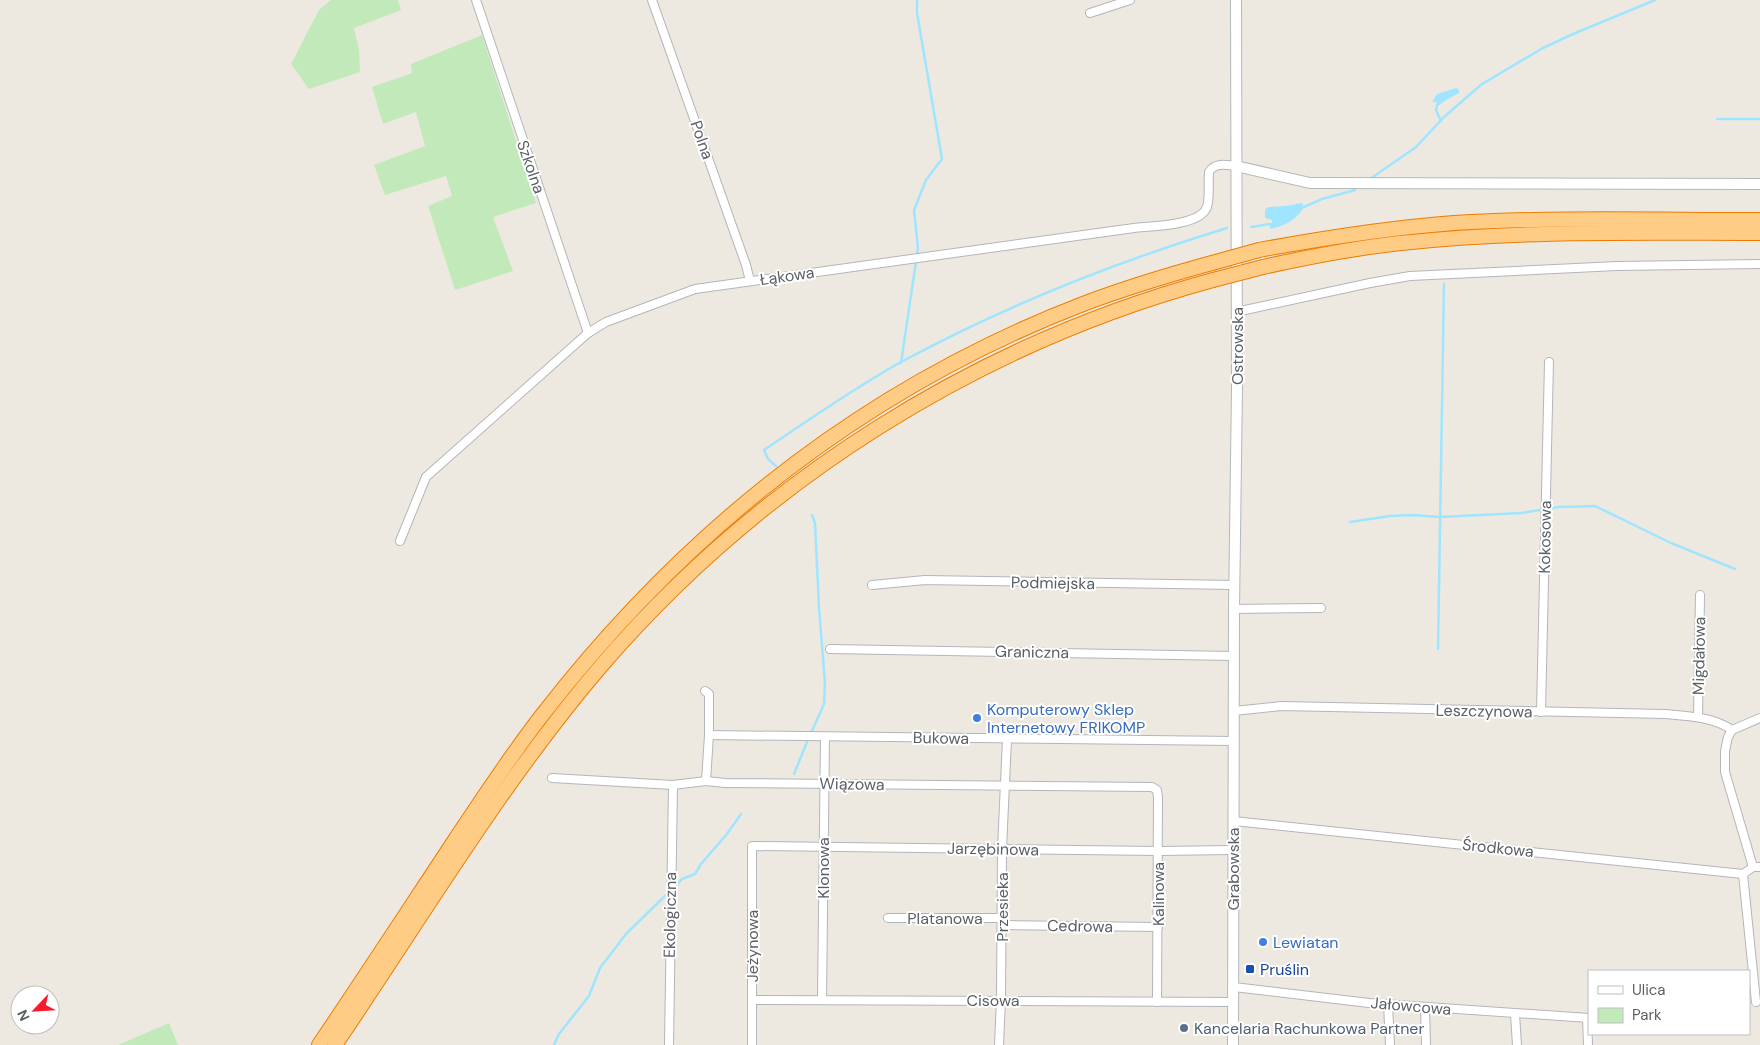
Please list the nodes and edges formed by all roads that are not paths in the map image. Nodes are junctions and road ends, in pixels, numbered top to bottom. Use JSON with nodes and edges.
{"nodes":[{"id":1,"x":476,"y":0,"type":"edge"},
{"id":2,"x":652,"y":0,"type":"edge"},
{"id":3,"x":1130,"y":0,"type":"edge"},
{"id":4,"x":1236,"y":0,"type":"edge"},
{"id":5,"x":1090,"y":13,"type":"dead end"},
{"id":6,"x":1236,"y":166,"type":"junction"},
{"id":7,"x":1760,"y":184,"type":"edge"},
{"id":8,"x":1760,"y":220,"type":"edge"},
{"id":9,"x":1760,"y":233,"type":"edge"},
{"id":10,"x":1760,"y":264,"type":"edge"},
{"id":11,"x":750,"y":281,"type":"junction"},
{"id":12,"x":1236,"y":312,"type":"junction"},
{"id":13,"x":588,"y":333,"type":"junction"},
{"id":14,"x":1549,"y":362,"type":"dead end"},
{"id":15,"x":400,"y":541,"type":"dead end"},
{"id":16,"x":1235,"y":584,"type":"junction"},
{"id":17,"x":872,"y":585,"type":"dead end"},
{"id":18,"x":1700,"y":595,"type":"dead end"},
{"id":19,"x":1321,"y":608,"type":"dead end"},
{"id":20,"x":1234,"y":609,"type":"junction"},
{"id":21,"x":830,"y":649,"type":"dead end"},
{"id":22,"x":1234,"y":656,"type":"junction"},
{"id":23,"x":705,"y":691,"type":"dead end"},
{"id":24,"x":1234,"y":692,"type":"joint"},
{"id":25,"x":1234,"y":711,"type":"junction"},
{"id":26,"x":1541,"y":712,"type":"junction"},
{"id":27,"x":1698,"y":717,"type":"junction"},
{"id":28,"x":1760,"y":718,"type":"edge"},
{"id":29,"x":1732,"y":730,"type":"junction"},
{"id":30,"x":709,"y":735,"type":"junction"},
{"id":31,"x":825,"y":737,"type":"junction"},
{"id":32,"x":1006,"y":739,"type":"junction"},
{"id":33,"x":1234,"y":741,"type":"junction"},
{"id":34,"x":552,"y":778,"type":"dead end"},
{"id":35,"x":706,"y":781,"type":"junction"},
{"id":36,"x":824,"y":784,"type":"junction"},
{"id":37,"x":673,"y":785,"type":"junction"},
{"id":38,"x":1006,"y":786,"type":"junction"},
{"id":39,"x":1152,"y":787,"type":"joint"},
{"id":40,"x":1233,"y":821,"type":"junction"},
{"id":41,"x":752,"y":846,"type":"joint"},
{"id":42,"x":824,"y":846,"type":"junction"},
{"id":43,"x":1002,"y":849,"type":"junction"},
{"id":44,"x":1233,"y":850,"type":"junction"},
{"id":45,"x":1158,"y":851,"type":"junction"},
{"id":46,"x":1756,"y":867,"type":"edge"},
{"id":47,"x":1743,"y":874,"type":"junction"},
{"id":48,"x":888,"y":918,"type":"dead end"},
{"id":49,"x":1002,"y":922,"type":"junction"},
{"id":50,"x":1158,"y":927,"type":"junction"},
{"id":51,"x":1234,"y":987,"type":"junction"},
{"id":52,"x":752,"y":1000,"type":"junction"},
{"id":53,"x":822,"y":1000,"type":"junction"},
{"id":54,"x":1001,"y":1000,"type":"junction"},
{"id":55,"x":1157,"y":1002,"type":"junction"},
{"id":56,"x":1234,"y":1002,"type":"junction"},
{"id":57,"x":1755,"y":1003,"type":"edge"},
{"id":58,"x":1388,"y":1004,"type":"junction"},
{"id":59,"x":1425,"y":1007,"type":"junction"},
{"id":60,"x":1515,"y":1014,"type":"junction"},
{"id":61,"x":1588,"y":1018,"type":"edge"},
{"id":62,"x":319,"y":1045,"type":"edge"},
{"id":63,"x":335,"y":1045,"type":"edge"},
{"id":64,"x":669,"y":1045,"type":"edge"},
{"id":65,"x":752,"y":1045,"type":"edge"},
{"id":66,"x":999,"y":1045,"type":"edge"},
{"id":67,"x":1233,"y":1045,"type":"edge"},
{"id":68,"x":1390,"y":1045,"type":"edge"},
{"id":69,"x":1426,"y":1045,"type":"edge"},
{"id":70,"x":1517,"y":1045,"type":"edge"},
{"id":71,"x":1588,"y":1045,"type":"edge"}],
"edges":[{"from":1,"to":13,"type":"street","name":"Szkolna"},
{"from":2,"to":11,"type":"street","name":"Polna"},
{"from":3,"to":5,"type":"street"},
{"from":4,"to":6,"type":"street","name":"Ostrowska"},
{"from":6,"to":7,"type":"street"},
{"from":6,"to":11,"type":"street","name":"Łąkowa"},
{"from":6,"to":12,"type":"street","name":"Ostrowska"},
{"from":8,"to":62,"type":"highway","bridge":true},
{"from":9,"to":63,"type":"highway","bridge":true},
{"from":10,"to":12,"type":"street"},
{"from":11,"to":13,"type":"street","name":"Łąkowa"},
{"from":12,"to":16,"type":"street","name":"Ostrowska"},
{"from":13,"to":15,"type":"street","name":"Łąkowa"},
{"from":14,"to":26,"type":"street","name":"Kokosowa"},
{"from":16,"to":17,"type":"street","name":"Podmiejska"},
{"from":16,"to":20,"type":"street","name":"Ostrowska"},
{"from":18,"to":27,"type":"street","name":"Migdałowa"},
{"from":19,"to":20,"type":"street"},
{"from":20,"to":22,"type":"street","name":"Ostrowska"},
{"from":21,"to":22,"type":"street","name":"Graniczna"},
{"from":22,"to":24,"type":"street","name":"Ostrowska"},
{"from":23,"to":30,"type":"street"},
{"from":24,"to":25,"type":"street","name":"Grabowska"},
{"from":25,"to":26,"type":"street","name":"Leszczynowa"},
{"from":25,"to":33,"type":"street","name":"Grabowska"},
{"from":26,"to":27,"type":"street","name":"Leszczynowa"},
{"from":27,"to":29,"type":"street","name":"Leszczynowa"},
{"from":28,"to":29,"type":"street"},
{"from":29,"to":46,"type":"street"},
{"from":30,"to":31,"type":"street","name":"Bukowa"},
{"from":30,"to":35,"type":"street"},
{"from":31,"to":32,"type":"street","name":"Bukowa"},
{"from":31,"to":36,"type":"street","name":"Klonowa"},
{"from":32,"to":33,"type":"street","name":"Bukowa"},
{"from":32,"to":38,"type":"street","name":"Przesieka"},
{"from":33,"to":40,"type":"street","name":"Grabowska"},
{"from":34,"to":37,"type":"street","name":"Wiązowa"},
{"from":35,"to":36,"type":"street","name":"Wiązowa"},
{"from":35,"to":37,"type":"street","name":"Wiązowa"},
{"from":36,"to":38,"type":"street","name":"Wiązowa"},
{"from":36,"to":42,"type":"street","name":"Klonowa"},
{"from":37,"to":64,"type":"street","name":"Ekologiczna"},
{"from":38,"to":39,"type":"street","name":"Wiązowa"},
{"from":38,"to":43,"type":"street","name":"Przesieka"},
{"from":39,"to":45,"type":"street","name":"Kalinowa"},
{"from":40,"to":44,"type":"street","name":"Grabowska"},
{"from":40,"to":47,"type":"street","name":"Środkowa"},
{"from":41,"to":42,"type":"street","name":"Jarzębinowa"},
{"from":41,"to":52,"type":"street","name":"Jeżynowa"},
{"from":42,"to":43,"type":"street","name":"Jarzębinowa"},
{"from":42,"to":53,"type":"street","name":"Klonowa"},
{"from":43,"to":45,"type":"street","name":"Jarzębinowa"},
{"from":43,"to":49,"type":"street","name":"Przesieka"},
{"from":44,"to":45,"type":"street","name":"Jarzębinowa"},
{"from":44,"to":51,"type":"street","name":"Grabowska"},
{"from":45,"to":50,"type":"street","name":"Kalinowa"},
{"from":46,"to":47,"type":"street"},
{"from":47,"to":57,"type":"street"},
{"from":48,"to":49,"type":"street","name":"Platanowa"},
{"from":49,"to":50,"type":"street","name":"Cedrowa"},
{"from":49,"to":54,"type":"street","name":"Przesieka"},
{"from":50,"to":55,"type":"street","name":"Kalinowa"},
{"from":51,"to":56,"type":"street","name":"Grabowska"},
{"from":51,"to":58,"type":"street","name":"Jałowcowa"},
{"from":52,"to":53,"type":"street","name":"Cisowa"},
{"from":52,"to":65,"type":"street","name":"Jeżynowa"},
{"from":53,"to":54,"type":"street","name":"Cisowa"},
{"from":54,"to":55,"type":"street","name":"Cisowa"},
{"from":54,"to":66,"type":"street","name":"Przesieka"},
{"from":55,"to":56,"type":"street","name":"Cisowa"},
{"from":56,"to":67,"type":"street","name":"Grabowska"},
{"from":58,"to":59,"type":"street","name":"Jałowcowa"},
{"from":58,"to":68,"type":"street"},
{"from":59,"to":60,"type":"street","name":"Jałowcowa"},
{"from":59,"to":69,"type":"street"},
{"from":60,"to":61,"type":"street","name":"Jałowcowa"},
{"from":60,"to":70,"type":"street"},
{"from":61,"to":71,"type":"street"}]}
